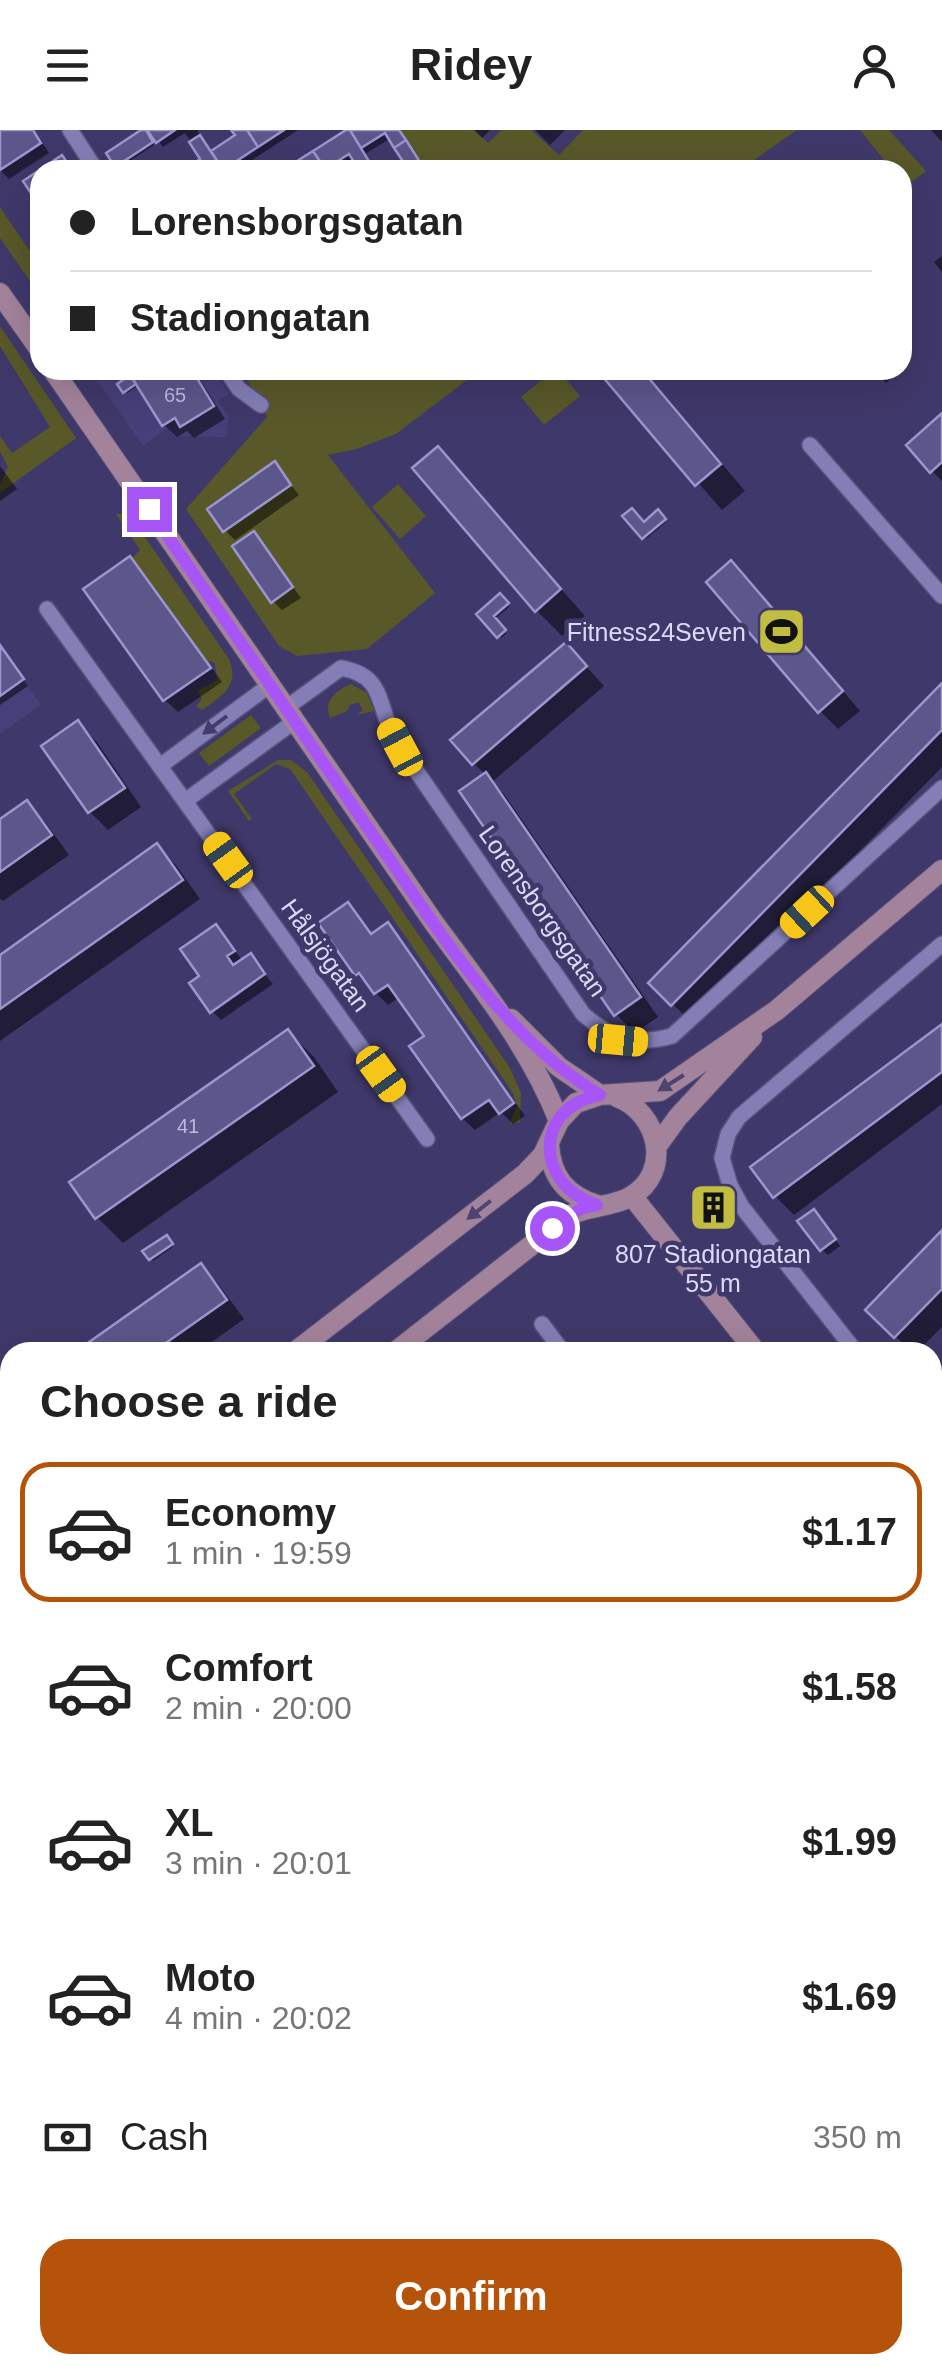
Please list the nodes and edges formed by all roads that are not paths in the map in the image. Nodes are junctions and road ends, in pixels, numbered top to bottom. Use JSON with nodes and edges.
{"nodes":[{"id":1,"x":70,"y":130,"type":"edge"},
{"id":2,"x":90,"y":160,"type":"edge"},
{"id":3,"x":0,"y":292,"type":"edge"},
{"id":4,"x":30,"y":336,"type":"edge"},
{"id":5,"x":61,"y":380,"type":"edge"},
{"id":6,"x":233,"y":380,"type":"edge"},
{"id":7,"x":262,"y":405,"type":"dead end"},
{"id":8,"x":810,"y":445,"type":"dead end"},
{"id":9,"x":942,"y":596,"type":"edge"},
{"id":10,"x":47,"y":609,"type":"dead end"},
{"id":11,"x":270,"y":684,"type":"junction"},
{"id":12,"x":291,"y":715,"type":"junction"},
{"id":13,"x":160,"y":766,"type":"junction"},
{"id":14,"x":942,"y":788,"type":"edge"},
{"id":15,"x":185,"y":801,"type":"junction"},
{"id":16,"x":942,"y":870,"type":"edge"},
{"id":17,"x":942,"y":944,"type":"edge"},
{"id":18,"x":489,"y":997,"type":"junction"},
{"id":19,"x":776,"y":1010,"type":"junction"},
{"id":20,"x":608,"y":1096,"type":"junction"},
{"id":21,"x":559,"y":1122,"type":"junction"},
{"id":22,"x":427,"y":1139,"type":"dead end"},
{"id":23,"x":550,"y":1144,"type":"junction"},
{"id":24,"x":657,"y":1146,"type":"junction"},
{"id":25,"x":632,"y":1196,"type":"junction"},
{"id":26,"x":597,"y":1205,"type":"junction"},
{"id":27,"x":542,"y":1324,"type":"dead end"},
{"id":28,"x":309,"y":1342,"type":"edge"},
{"id":29,"x":408,"y":1342,"type":"edge"},
{"id":30,"x":556,"y":1342,"type":"edge"},
{"id":31,"x":748,"y":1342,"type":"edge"},
{"id":32,"x":848,"y":1342,"type":"edge"}],
"edges":[{"from":1,"to":2,"type":"street"},
{"from":3,"to":4,"type":"main road"},
{"from":5,"to":11,"type":"main road"},
{"from":6,"to":7,"type":"street"},
{"from":8,"to":9,"type":"street"},
{"from":10,"to":13,"type":"street","name":"Hålsjögatan"},
{"from":11,"to":12,"type":"main road"},
{"from":11,"to":13,"type":"street","one_way":true},
{"from":12,"to":14,"type":"street","name":"Lorensborgsgatan"},
{"from":12,"to":15,"type":"street"},
{"from":12,"to":18,"type":"main road"},
{"from":13,"to":15,"type":"street","name":"Hålsjögatan"},
{"from":15,"to":22,"type":"street","name":"Hålsjögatan"},
{"from":16,"to":19,"type":"main road"},
{"from":17,"to":32,"type":"street"},
{"from":18,"to":20,"type":"main road"},
{"from":18,"to":21,"type":"main road"},
{"from":19,"to":20,"type":"main road","one_way":true},
{"from":19,"to":24,"type":"main road"},
{"from":20,"to":21,"type":"main road"},
{"from":20,"to":24,"type":"main road"},
{"from":21,"to":23,"type":"main road"},
{"from":23,"to":26,"type":"main road"},
{"from":23,"to":28,"type":"main road","one_way":true},
{"from":24,"to":25,"type":"main road"},
{"from":25,"to":26,"type":"main road"},
{"from":25,"to":31,"type":"main road"},
{"from":26,"to":29,"type":"main road"},
{"from":27,"to":30,"type":"street"}]}
